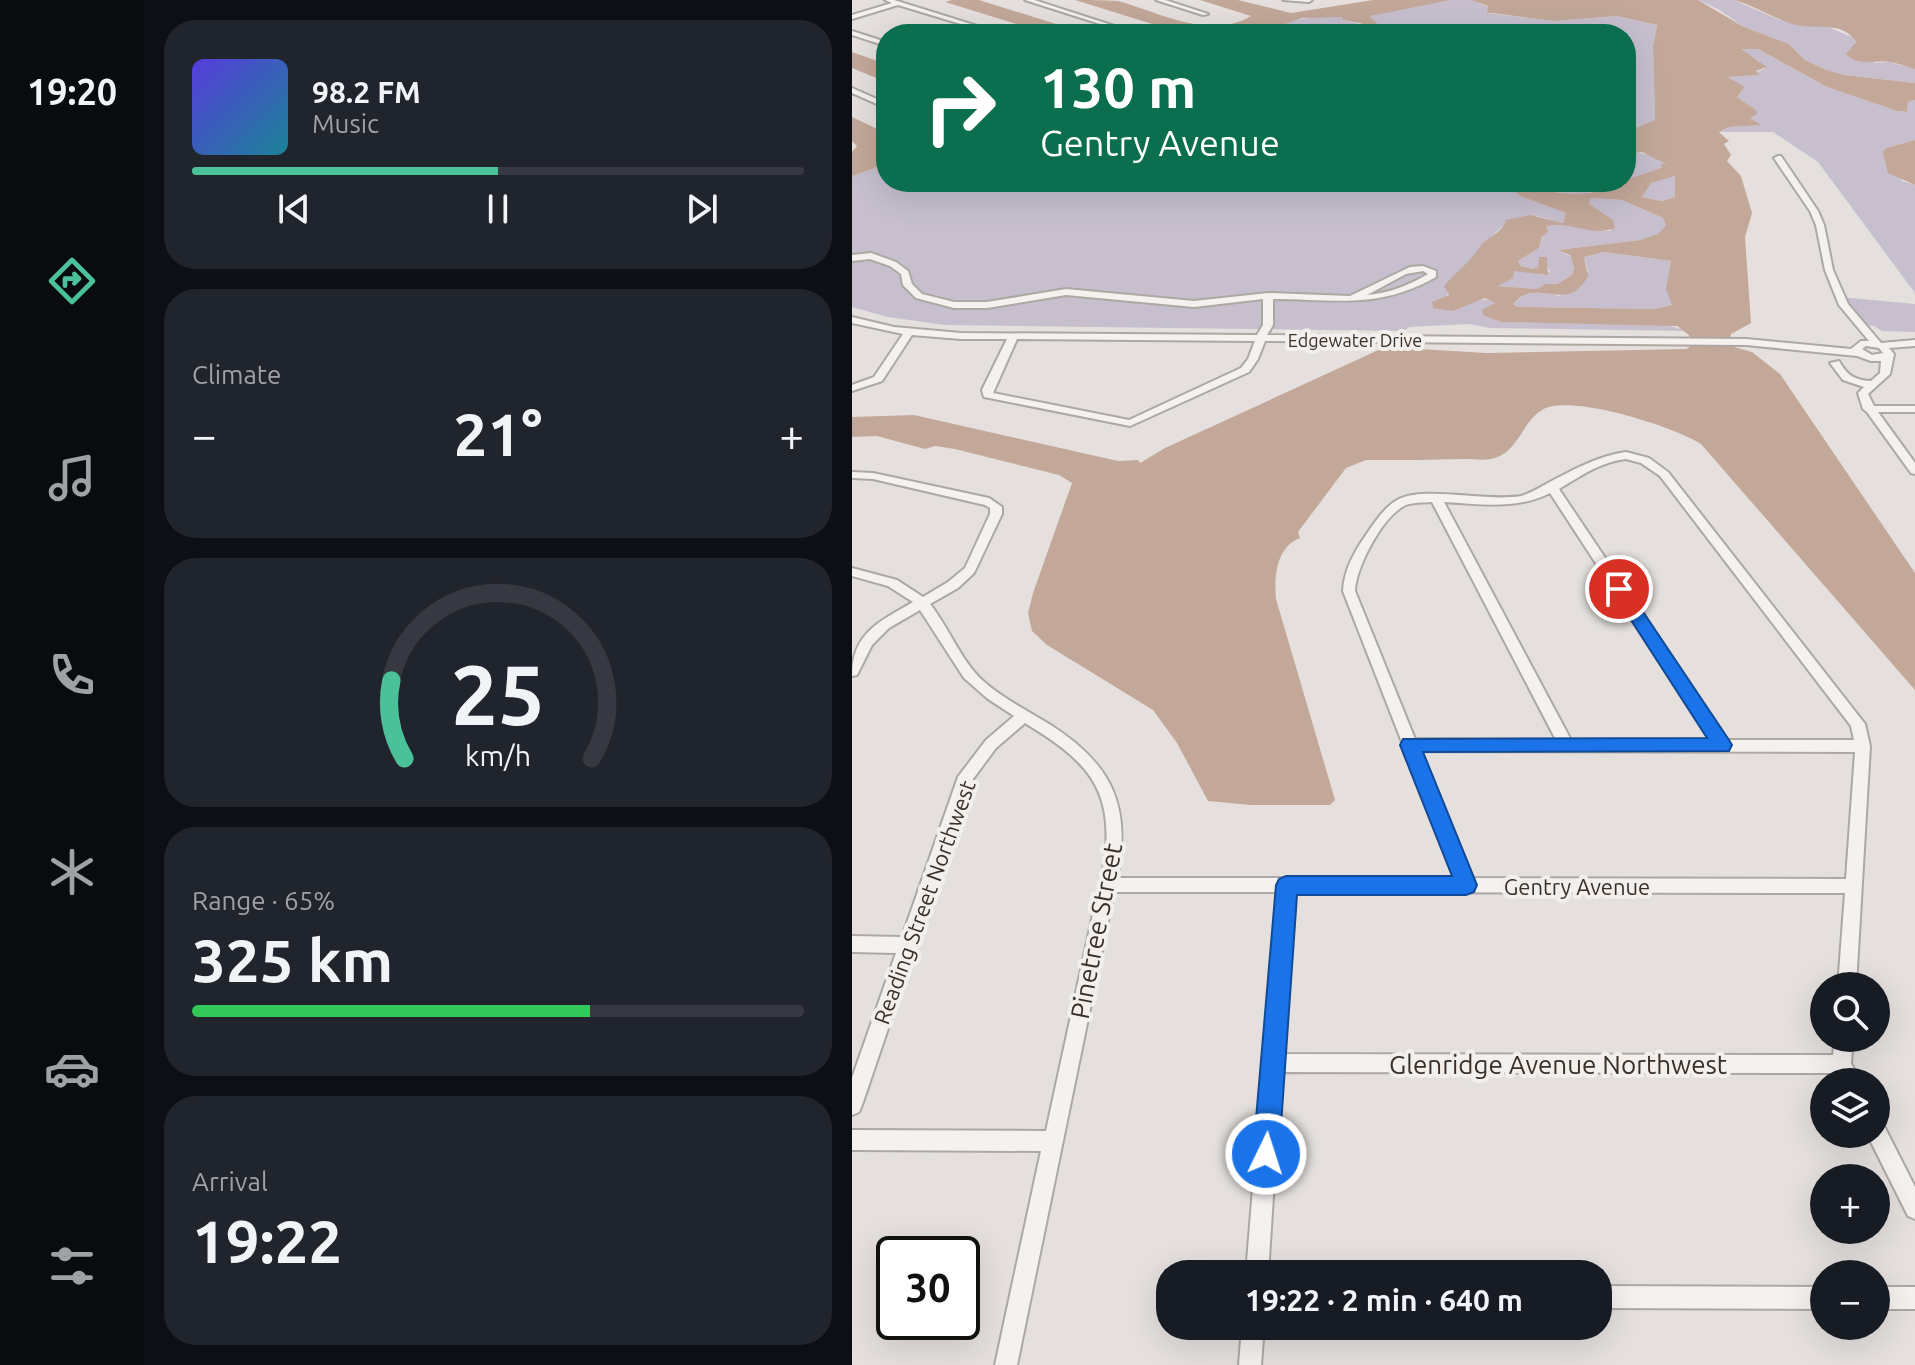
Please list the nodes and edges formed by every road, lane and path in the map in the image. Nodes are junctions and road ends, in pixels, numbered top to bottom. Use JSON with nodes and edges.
{"nodes":[{"id":1,"x":888,"y":0,"type":"edge"},
{"id":2,"x":910,"y":0,"type":"edge"},
{"id":3,"x":1028,"y":0,"type":"edge"},
{"id":4,"x":1159,"y":0,"type":"edge"},
{"id":5,"x":1286,"y":0,"type":"edge"},
{"id":6,"x":1309,"y":0,"type":"edge"},
{"id":7,"x":899,"y":3,"type":"junction"},
{"id":8,"x":1205,"y":14,"type":"dead end"},
{"id":9,"x":852,"y":17,"type":"edge"},
{"id":10,"x":967,"y":24,"type":"edge"},
{"id":11,"x":1105,"y":24,"type":"edge"},
{"id":12,"x":852,"y":33,"type":"edge"},
{"id":13,"x":876,"y":41,"type":"edge"},
{"id":14,"x":852,"y":90,"type":"edge"},
{"id":15,"x":876,"y":101,"type":"edge"},
{"id":16,"x":1778,"y":158,"type":"dead end"},
{"id":17,"x":852,"y":258,"type":"edge"},
{"id":18,"x":1374,"y":290,"type":"junction"},
{"id":19,"x":1268,"y":296,"type":"junction"},
{"id":20,"x":1392,"y":296,"type":"junction"},
{"id":21,"x":1350,"y":299,"type":"junction"},
{"id":22,"x":852,"y":311,"type":"edge"},
{"id":23,"x":1850,"y":314,"type":"junction"},
{"id":24,"x":852,"y":320,"type":"edge"},
{"id":25,"x":1264,"y":330,"type":"junction"},
{"id":26,"x":909,"y":332,"type":"junction"},
{"id":27,"x":1013,"y":337,"type":"junction"},
{"id":28,"x":1915,"y":343,"type":"edge"},
{"id":29,"x":1860,"y":349,"type":"junction"},
{"id":30,"x":1884,"y":350,"type":"junction"},
{"id":31,"x":1915,"y":351,"type":"edge"},
{"id":32,"x":1835,"y":363,"type":"dead end"},
{"id":33,"x":1877,"y":381,"type":"junction"},
{"id":34,"x":852,"y":388,"type":"edge"},
{"id":35,"x":1868,"y":409,"type":"junction"},
{"id":36,"x":1915,"y":409,"type":"edge"},
{"id":37,"x":1915,"y":471,"type":"edge"},
{"id":38,"x":852,"y":475,"type":"edge"},
{"id":39,"x":1551,"y":486,"type":"junction"},
{"id":40,"x":1436,"y":499,"type":"junction"},
{"id":41,"x":852,"y":572,"type":"edge"},
{"id":42,"x":922,"y":603,"type":"junction"},
{"id":43,"x":852,"y":671,"type":"edge"},
{"id":44,"x":1024,"y":716,"type":"junction"},
{"id":45,"x":1410,"y":745,"type":"junction"},
{"id":46,"x":1566,"y":745,"type":"junction"},
{"id":47,"x":1722,"y":745,"type":"junction"},
{"id":48,"x":1863,"y":746,"type":"junction"},
{"id":49,"x":1107,"y":885,"type":"junction"},
{"id":50,"x":1286,"y":885,"type":"junction"},
{"id":51,"x":1466,"y":885,"type":"junction"},
{"id":52,"x":1854,"y":886,"type":"junction"},
{"id":53,"x":852,"y":944,"type":"edge"},
{"id":54,"x":908,"y":945,"type":"junction"},
{"id":55,"x":1848,"y":972,"type":"edge"},
{"id":56,"x":1273,"y":1063,"type":"junction"},
{"id":57,"x":1810,"y":1072,"type":"edge"},
{"id":58,"x":852,"y":1105,"type":"edge"},
{"id":59,"x":852,"y":1140,"type":"edge"},
{"id":60,"x":1054,"y":1141,"type":"junction"},
{"id":61,"x":1884,"y":1148,"type":"edge"},
{"id":62,"x":1915,"y":1209,"type":"edge"},
{"id":63,"x":1258,"y":1260,"type":"edge"},
{"id":64,"x":1612,"y":1297,"type":"edge"},
{"id":65,"x":1810,"y":1298,"type":"edge"},
{"id":66,"x":1890,"y":1298,"type":"edge"},
{"id":67,"x":1915,"y":1298,"type":"edge"},
{"id":68,"x":1252,"y":1340,"type":"edge"},
{"id":69,"x":1006,"y":1365,"type":"edge"},
{"id":70,"x":1250,"y":1365,"type":"edge"}],
"edges":[{"from":1,"to":7,"type":"street"},
{"from":2,"to":7,"type":"street"},
{"from":3,"to":11,"type":"street"},
{"from":4,"to":8,"type":"street"},
{"from":5,"to":6,"type":"street"},
{"from":7,"to":9,"type":"street"},
{"from":7,"to":10,"type":"street"},
{"from":12,"to":13,"type":"street"},
{"from":14,"to":15,"type":"street"},
{"from":16,"to":23,"type":"street"},
{"from":17,"to":19,"type":"street"},
{"from":18,"to":20,"type":"street"},
{"from":18,"to":20,"type":"street"},
{"from":18,"to":21,"type":"street"},
{"from":19,"to":21,"type":"street"},
{"from":19,"to":25,"type":"street"},
{"from":20,"to":21,"type":"street"},
{"from":22,"to":25,"type":"street","name":"Edgewater Drive"},
{"from":23,"to":29,"type":"street"},
{"from":23,"to":30,"type":"street"},
{"from":24,"to":26,"type":"street","name":"Edgewater Drive"},
{"from":25,"to":27,"type":"street","name":"Edgewater Drive"},
{"from":25,"to":27,"type":"street"},
{"from":25,"to":29,"type":"street","name":"Edgewater Drive"},
{"from":26,"to":27,"type":"street","name":"Edgewater Drive"},
{"from":26,"to":34,"type":"street"},
{"from":28,"to":30,"type":"street"},
{"from":29,"to":30,"type":"street","name":"Edgewater Drive"},
{"from":29,"to":33,"type":"street"},
{"from":30,"to":31,"type":"street"},
{"from":30,"to":33,"type":"street"},
{"from":32,"to":33,"type":"street"},
{"from":33,"to":35,"type":"street"},
{"from":35,"to":36,"type":"street"},
{"from":35,"to":37,"type":"street"},
{"from":38,"to":42,"type":"street"},
{"from":39,"to":40,"type":"street"},
{"from":39,"to":47,"type":"street"},
{"from":39,"to":48,"type":"street"},
{"from":40,"to":45,"type":"street"},
{"from":40,"to":46,"type":"street"},
{"from":41,"to":42,"type":"street","name":"Pinetree Street"},
{"from":42,"to":43,"type":"street"},
{"from":42,"to":44,"type":"street","name":"Pinetree Street"},
{"from":44,"to":49,"type":"street","name":"Pinetree Street"},
{"from":44,"to":54,"type":"street","name":"Reading Street Northwest"},
{"from":45,"to":46,"type":"street"},
{"from":45,"to":51,"type":"street"},
{"from":46,"to":47,"type":"street"},
{"from":47,"to":48,"type":"street"},
{"from":48,"to":52,"type":"street"},
{"from":49,"to":50,"type":"street","name":"Gentry Avenue"},
{"from":49,"to":60,"type":"street","name":"Pinetree Street"},
{"from":50,"to":51,"type":"street","name":"Gentry Avenue"},
{"from":50,"to":56,"type":"street"},
{"from":51,"to":52,"type":"street","name":"Gentry Avenue"},
{"from":52,"to":55,"type":"street"},
{"from":53,"to":54,"type":"street"},
{"from":54,"to":58,"type":"street","name":"Reading Street Northwest"},
{"from":56,"to":57,"type":"street","name":"Glenridge Avenue Northwest"},
{"from":56,"to":63,"type":"street"},
{"from":59,"to":60,"type":"street"},
{"from":60,"to":69,"type":"street","name":"Pinetree Street"},
{"from":61,"to":62,"type":"street"},
{"from":64,"to":65,"type":"street"},
{"from":66,"to":67,"type":"street"},
{"from":68,"to":70,"type":"street"}]}
